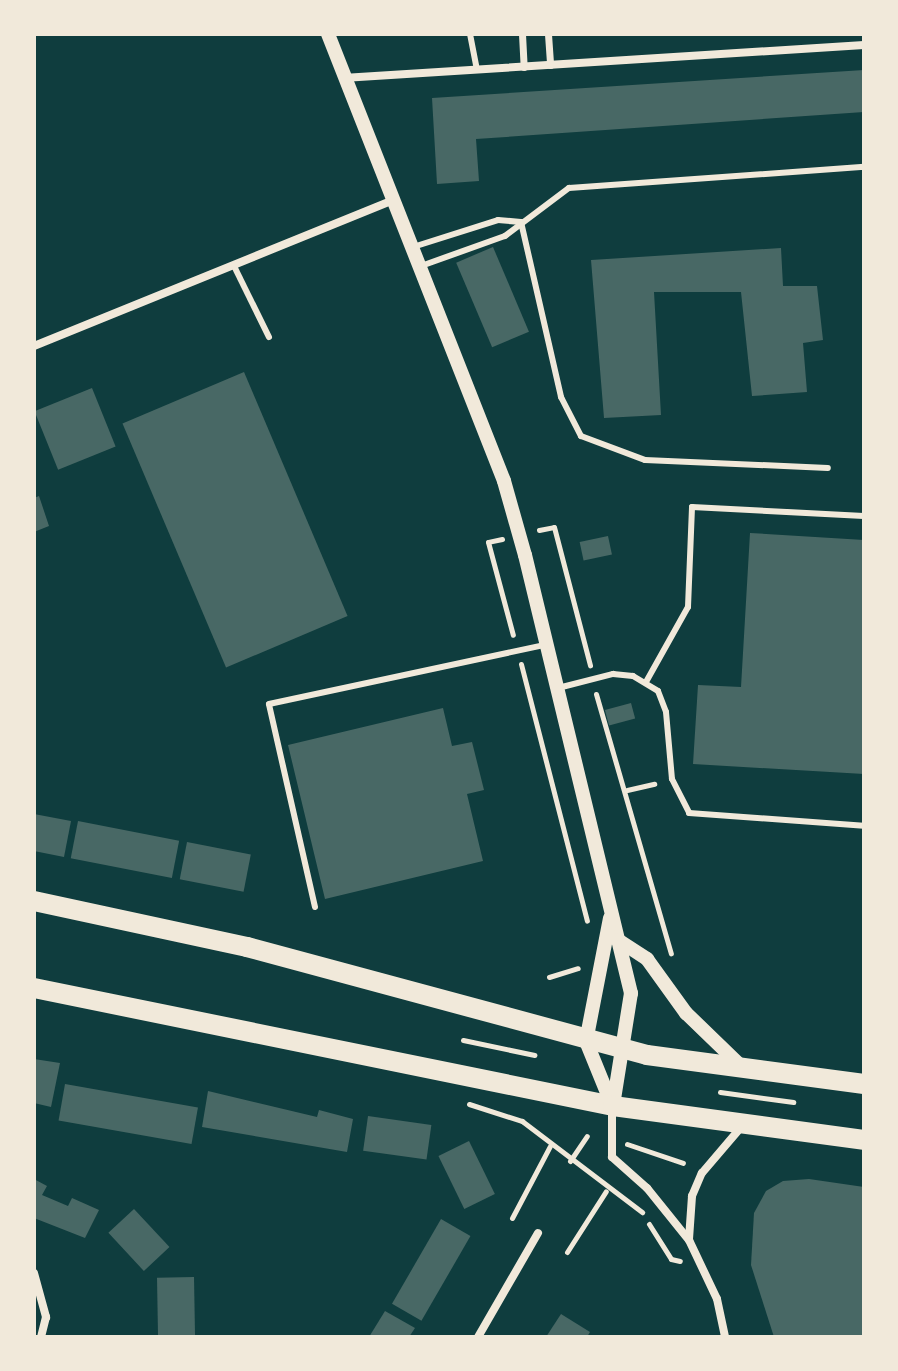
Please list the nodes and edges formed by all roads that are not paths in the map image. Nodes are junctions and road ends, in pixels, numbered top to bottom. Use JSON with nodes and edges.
{"nodes":[{"id":1,"x":328,"y":34,"type":"edge"},
{"id":2,"x":470,"y":34,"type":"edge"},
{"id":3,"x":522,"y":34,"type":"edge"},
{"id":4,"x":548,"y":34,"type":"edge"},
{"id":5,"x":864,"y":45,"type":"edge"},
{"id":6,"x":550,"y":65,"type":"junction"},
{"id":7,"x":524,"y":67,"type":"junction"},
{"id":8,"x":477,"y":69,"type":"junction"},
{"id":9,"x":343,"y":78,"type":"junction"},
{"id":10,"x":864,"y":167,"type":"edge"},
{"id":11,"x":394,"y":200,"type":"junction"},
{"id":12,"x":521,"y":222,"type":"junction"},
{"id":13,"x":413,"y":247,"type":"junction"},
{"id":14,"x":421,"y":266,"type":"junction"},
{"id":15,"x":235,"y":268,"type":"junction"},
{"id":16,"x":269,"y":337,"type":"dead end"},
{"id":17,"x":34,"y":346,"type":"edge"},
{"id":18,"x":828,"y":468,"type":"dead end"},
{"id":19,"x":864,"y":516,"type":"edge"},
{"id":20,"x":548,"y":644,"type":"junction"},
{"id":21,"x":646,"y":682,"type":"junction"},
{"id":22,"x":558,"y":688,"type":"junction"},
{"id":23,"x":864,"y":826,"type":"edge"},
{"id":24,"x":34,"y":901,"type":"edge"},
{"id":25,"x":315,"y":907,"type":"dead end"},
{"id":26,"x":611,"y":916,"type":"junction"},
{"id":27,"x":618,"y":940,"type":"junction"},
{"id":28,"x":34,"y":988,"type":"edge"},
{"id":29,"x":586,"y":1041,"type":"junction"},
{"id":30,"x":624,"y":1049,"type":"junction"},
{"id":31,"x":747,"y":1071,"type":"junction"},
{"id":32,"x":864,"y":1084,"type":"edge"},
{"id":33,"x":613,"y":1106,"type":"junction"},
{"id":34,"x":743,"y":1125,"type":"junction"},
{"id":35,"x":864,"y":1140,"type":"edge"},
{"id":36,"x":538,"y":1233,"type":"dead end"},
{"id":37,"x":689,"y":1240,"type":"junction"},
{"id":38,"x":34,"y":1273,"type":"edge"},
{"id":39,"x":41,"y":1337,"type":"edge"},
{"id":40,"x":478,"y":1337,"type":"edge"},
{"id":41,"x":725,"y":1337,"type":"edge"}],
"edges":[{"from":1,"to":9,"type":"street"},
{"from":2,"to":8,"type":"lane"},
{"from":3,"to":7,"type":"street"},
{"from":4,"to":6,"type":"street"},
{"from":5,"to":6,"type":"street"},
{"from":6,"to":7,"type":"street"},
{"from":7,"to":8,"type":"street"},
{"from":8,"to":9,"type":"street"},
{"from":9,"to":11,"type":"street"},
{"from":10,"to":12,"type":"lane"},
{"from":11,"to":13,"type":"street"},
{"from":11,"to":15,"type":"street"},
{"from":12,"to":13,"type":"lane"},
{"from":12,"to":14,"type":"lane"},
{"from":12,"to":18,"type":"lane"},
{"from":13,"to":14,"type":"street"},
{"from":14,"to":20,"type":"street"},
{"from":15,"to":16,"type":"lane"},
{"from":15,"to":17,"type":"street"},
{"from":19,"to":21,"type":"lane"},
{"from":20,"to":22,"type":"street"},
{"from":20,"to":25,"type":"lane"},
{"from":21,"to":22,"type":"lane"},
{"from":21,"to":23,"type":"lane"},
{"from":22,"to":26,"type":"street"},
{"from":24,"to":29,"type":"highway"},
{"from":26,"to":27,"type":"street"},
{"from":26,"to":29,"type":"street"},
{"from":27,"to":30,"type":"street"},
{"from":27,"to":31,"type":"street"},
{"from":28,"to":33,"type":"highway"},
{"from":29,"to":30,"type":"highway"},
{"from":29,"to":33,"type":"street"},
{"from":30,"to":31,"type":"highway"},
{"from":30,"to":33,"type":"street"},
{"from":31,"to":32,"type":"highway"},
{"from":33,"to":34,"type":"highway"},
{"from":33,"to":37,"type":"street"},
{"from":34,"to":35,"type":"highway"},
{"from":34,"to":37,"type":"street"},
{"from":36,"to":40,"type":"street"},
{"from":37,"to":41,"type":"street"},
{"from":38,"to":39,"type":"street"}]}
